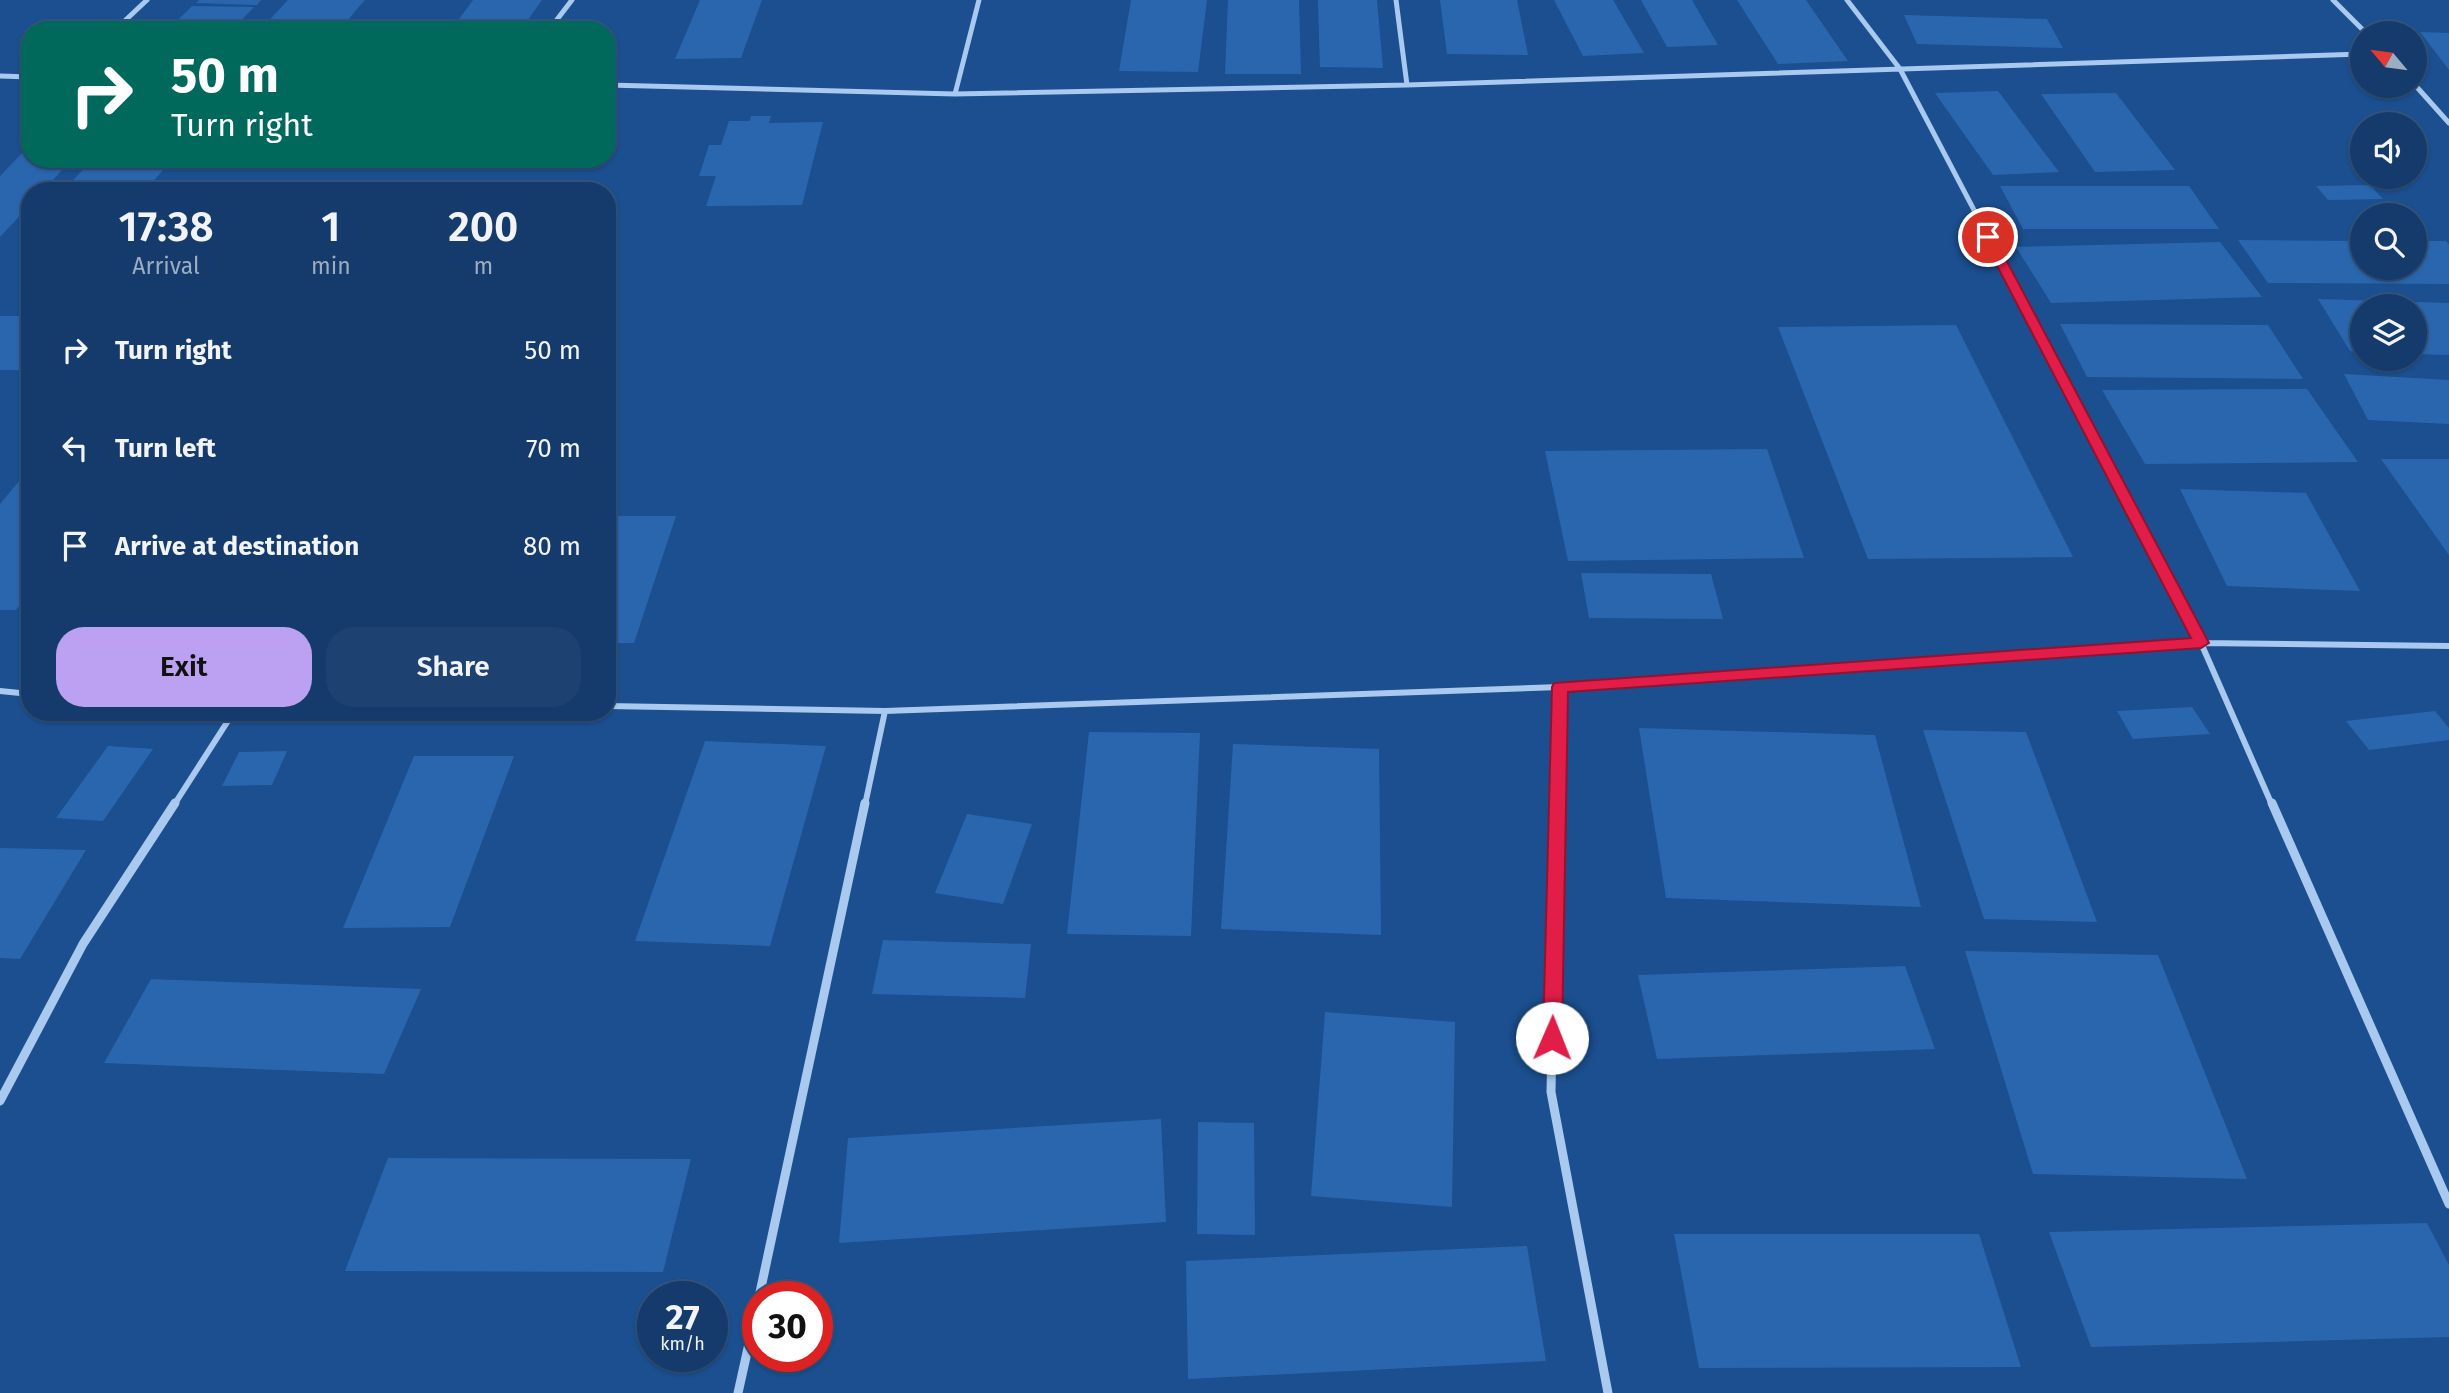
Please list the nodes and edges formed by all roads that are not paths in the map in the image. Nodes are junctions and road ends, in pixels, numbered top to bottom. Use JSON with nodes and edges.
{"nodes":[{"id":1,"x":147,"y":0,"type":"edge"},
{"id":2,"x":572,"y":0,"type":"edge"},
{"id":3,"x":979,"y":0,"type":"edge"},
{"id":4,"x":1396,"y":0,"type":"edge"},
{"id":5,"x":1847,"y":0,"type":"edge"},
{"id":6,"x":2333,"y":0,"type":"edge"},
{"id":7,"x":125,"y":21,"type":"edge"},
{"id":8,"x":556,"y":21,"type":"edge"},
{"id":9,"x":2354,"y":21,"type":"edge"},
{"id":10,"x":2350,"y":54,"type":"edge"},
{"id":11,"x":1900,"y":69,"type":"junction"},
{"id":12,"x":0,"y":76,"type":"edge"},
{"id":13,"x":21,"y":77,"type":"edge"},
{"id":14,"x":616,"y":85,"type":"edge"},
{"id":15,"x":1408,"y":85,"type":"junction"},
{"id":16,"x":955,"y":94,"type":"junction"},
{"id":17,"x":2427,"y":98,"type":"edge"},
{"id":18,"x":2449,"y":123,"type":"edge"},
{"id":19,"x":2201,"y":643,"type":"junction"},
{"id":20,"x":2449,"y":646,"type":"edge"},
{"id":21,"x":1560,"y":687,"type":"junction"},
{"id":22,"x":0,"y":691,"type":"edge"},
{"id":23,"x":21,"y":693,"type":"edge"},
{"id":24,"x":616,"y":706,"type":"edge"},
{"id":25,"x":885,"y":711,"type":"junction"},
{"id":26,"x":228,"y":721,"type":"edge"},
{"id":27,"x":0,"y":1101,"type":"edge"},
{"id":28,"x":2449,"y":1204,"type":"edge"},
{"id":29,"x":762,"y":1281,"type":"edge"},
{"id":30,"x":743,"y":1372,"type":"edge"},
{"id":31,"x":738,"y":1393,"type":"edge"},
{"id":32,"x":1608,"y":1393,"type":"edge"}],
"edges":[{"from":1,"to":7,"type":"street"},
{"from":2,"to":8,"type":"street"},
{"from":3,"to":16,"type":"street"},
{"from":4,"to":15,"type":"street"},
{"from":5,"to":11,"type":"street"},
{"from":6,"to":9,"type":"street"},
{"from":10,"to":11,"type":"street"},
{"from":11,"to":15,"type":"street"},
{"from":11,"to":19,"type":"street"},
{"from":12,"to":13,"type":"street"},
{"from":14,"to":16,"type":"street"},
{"from":15,"to":16,"type":"street"},
{"from":17,"to":18,"type":"street"},
{"from":19,"to":20,"type":"street"},
{"from":19,"to":21,"type":"street"},
{"from":19,"to":28,"type":"street"},
{"from":21,"to":25,"type":"street"},
{"from":21,"to":32,"type":"street"},
{"from":22,"to":23,"type":"street"},
{"from":24,"to":25,"type":"street"},
{"from":25,"to":29,"type":"street"},
{"from":26,"to":27,"type":"street"},
{"from":30,"to":31,"type":"street"}]}
